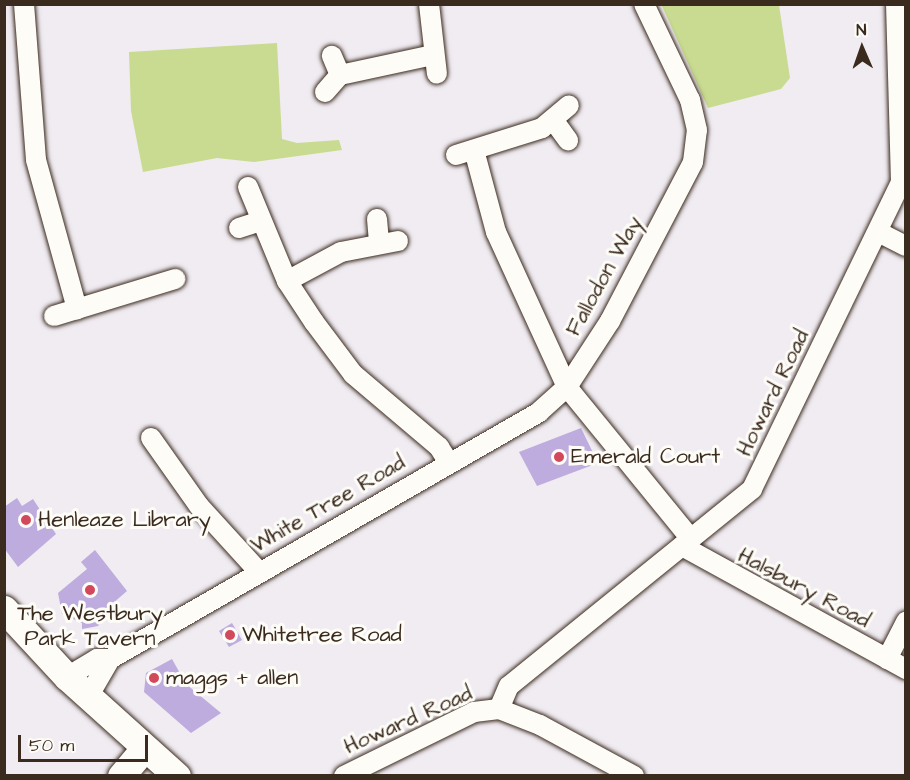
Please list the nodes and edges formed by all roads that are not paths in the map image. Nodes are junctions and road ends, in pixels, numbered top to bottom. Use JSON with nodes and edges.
{"nodes":[{"id":1,"x":24,"y":4,"type":"edge"},
{"id":2,"x":429,"y":4,"type":"edge"},
{"id":3,"x":644,"y":4,"type":"edge"},
{"id":4,"x":896,"y":4,"type":"edge"},
{"id":5,"x":332,"y":56,"type":"dead end"},
{"id":6,"x":340,"y":75,"type":"junction"},
{"id":7,"x":325,"y":92,"type":"dead end"},
{"id":8,"x":569,"y":105,"type":"dead end"},
{"id":9,"x":554,"y":121,"type":"junction"},
{"id":10,"x":568,"y":140,"type":"dead end"},
{"id":11,"x":248,"y":187,"type":"dead end"},
{"id":12,"x":377,"y":219,"type":"dead end"},
{"id":13,"x":260,"y":221,"type":"junction"},
{"id":14,"x":239,"y":228,"type":"dead end"},
{"id":15,"x":880,"y":233,"type":"junction"},
{"id":16,"x":906,"y":246,"type":"edge"},
{"id":17,"x":175,"y":279,"type":"dead end"},
{"id":18,"x":287,"y":281,"type":"junction"},
{"id":19,"x":77,"y":309,"type":"junction"},
{"id":20,"x":54,"y":316,"type":"dead end"},
{"id":21,"x":567,"y":387,"type":"junction"},
{"id":22,"x":151,"y":438,"type":"dead end"},
{"id":23,"x":449,"y":462,"type":"junction"},
{"id":24,"x":686,"y":543,"type":"junction"},
{"id":25,"x":259,"y":572,"type":"junction"},
{"id":26,"x":4,"y":609,"type":"edge"},
{"id":27,"x":906,"y":622,"type":"edge"},
{"id":28,"x":110,"y":659,"type":"junction"},
{"id":29,"x":887,"y":659,"type":"junction"},
{"id":30,"x":906,"y":669,"type":"edge"},
{"id":31,"x":67,"y":677,"type":"junction"},
{"id":32,"x":88,"y":697,"type":"junction"},
{"id":33,"x":499,"y":709,"type":"junction"},
{"id":34,"x":144,"y":749,"type":"junction"},
{"id":35,"x":121,"y":776,"type":"edge"},
{"id":36,"x":177,"y":776,"type":"edge"},
{"id":37,"x":344,"y":776,"type":"edge"},
{"id":38,"x":634,"y":776,"type":"edge"}],
"edges":[{"from":1,"to":19,"type":"street"},
{"from":2,"to":6,"type":"street"},
{"from":3,"to":21,"type":"street","name":"Fallodon Way"},
{"from":4,"to":15,"type":"street","name":"Howard Road"},
{"from":5,"to":6,"type":"street"},
{"from":6,"to":7,"type":"street"},
{"from":8,"to":9,"type":"street"},
{"from":9,"to":10,"type":"street"},
{"from":9,"to":21,"type":"street"},
{"from":11,"to":13,"type":"street"},
{"from":12,"to":18,"type":"street"},
{"from":13,"to":14,"type":"street"},
{"from":13,"to":18,"type":"street"},
{"from":15,"to":16,"type":"street"},
{"from":15,"to":24,"type":"street","name":"Howard Road"},
{"from":17,"to":19,"type":"street"},
{"from":18,"to":23,"type":"street"},
{"from":19,"to":20,"type":"street"},
{"from":21,"to":23,"type":"street","name":"White Tree Road"},
{"from":21,"to":24,"type":"street"},
{"from":22,"to":25,"type":"street"},
{"from":23,"to":25,"type":"street","name":"White Tree Road"},
{"from":24,"to":29,"type":"street","name":"Halsbury Road"},
{"from":24,"to":33,"type":"street","name":"Howard Road"},
{"from":25,"to":28,"type":"street","name":"White Tree Road"},
{"from":26,"to":31,"type":"street"},
{"from":27,"to":29,"type":"street"},
{"from":28,"to":31,"type":"street","name":"White Tree Road"},
{"from":28,"to":32,"type":"street","name":"White Tree Road"},
{"from":29,"to":30,"type":"street","name":"Halsbury Road"},
{"from":31,"to":32,"type":"street"},
{"from":32,"to":34,"type":"street"},
{"from":33,"to":37,"type":"street","name":"Howard Road"},
{"from":33,"to":38,"type":"street"},
{"from":34,"to":35,"type":"street"},
{"from":34,"to":36,"type":"street"}]}
